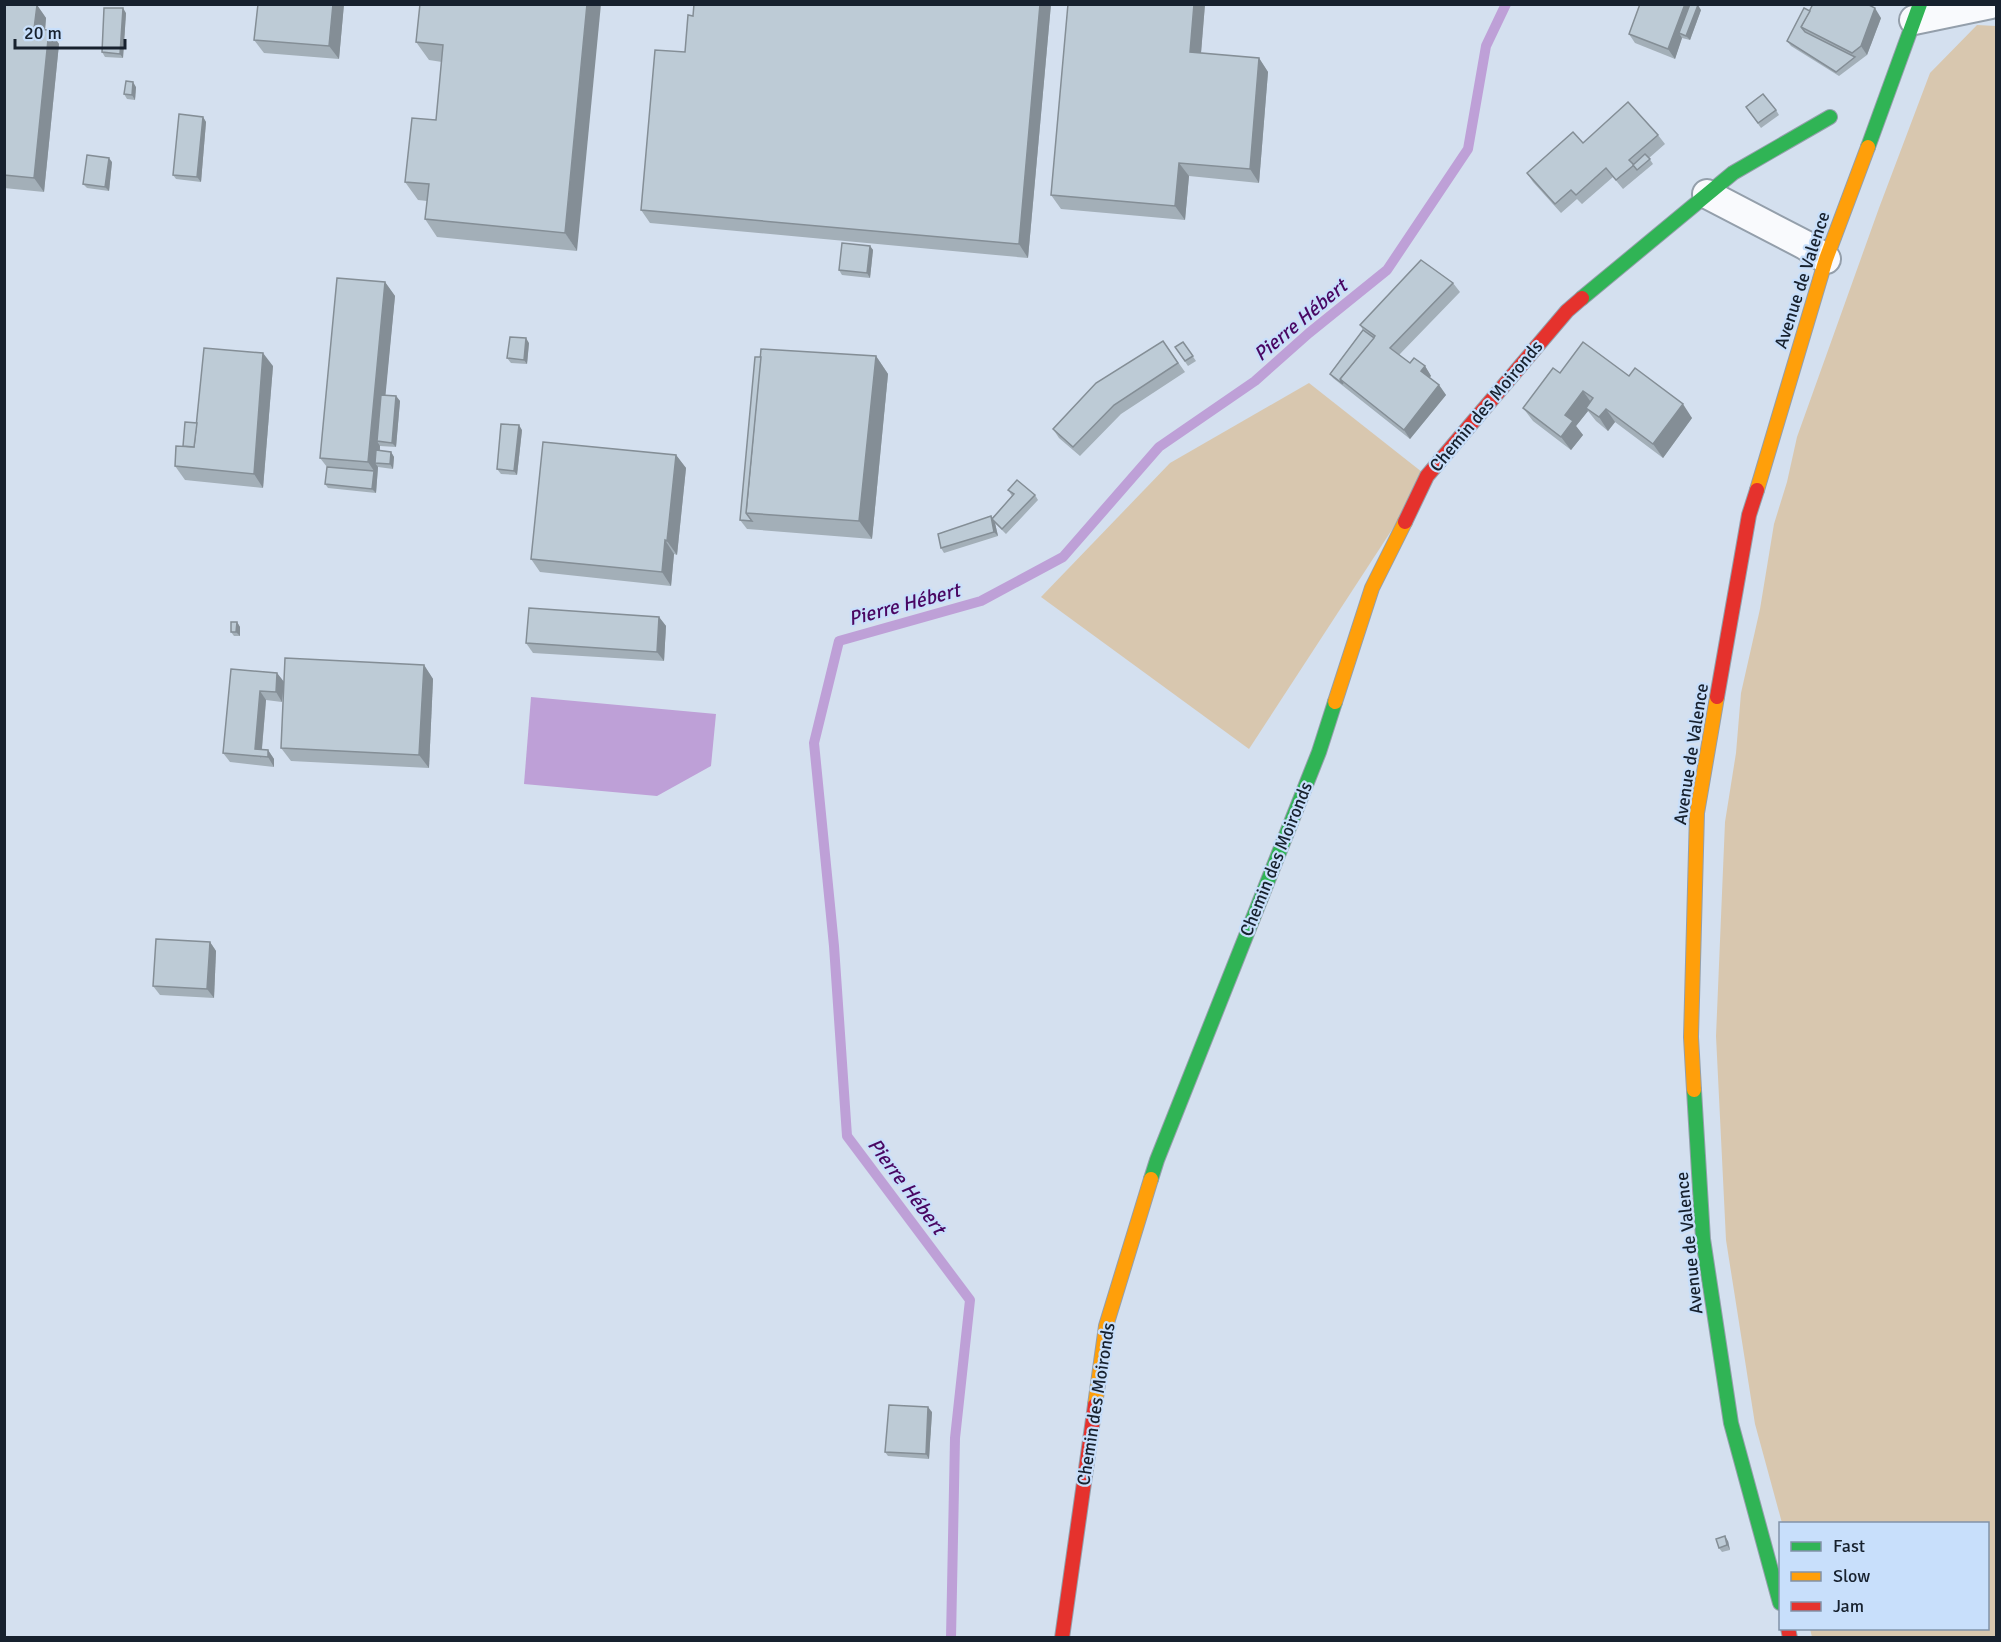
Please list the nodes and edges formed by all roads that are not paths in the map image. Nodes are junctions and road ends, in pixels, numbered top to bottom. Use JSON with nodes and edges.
{"nodes":[{"id":1,"x":1991,"y":4,"type":"edge"},
{"id":2,"x":1917,"y":12,"type":"edge"},
{"id":3,"x":1830,"y":117,"type":"dead end"},
{"id":4,"x":1707,"y":194,"type":"junction"},
{"id":5,"x":1826,"y":259,"type":"junction"},
{"id":6,"x":1779,"y":1599,"type":"edge"},
{"id":7,"x":1062,"y":1638,"type":"edge"}],
"edges":[{"from":1,"to":2,"type":"street"},
{"from":2,"to":5,"type":"street","name":"Avenue de Valence"},
{"from":3,"to":4,"type":"street","name":"Chemin des Moironds"},
{"from":4,"to":5,"type":"street"},
{"from":4,"to":7,"type":"street","name":"Chemin des Moironds"},
{"from":5,"to":6,"type":"street","name":"Avenue de Valence"}]}
